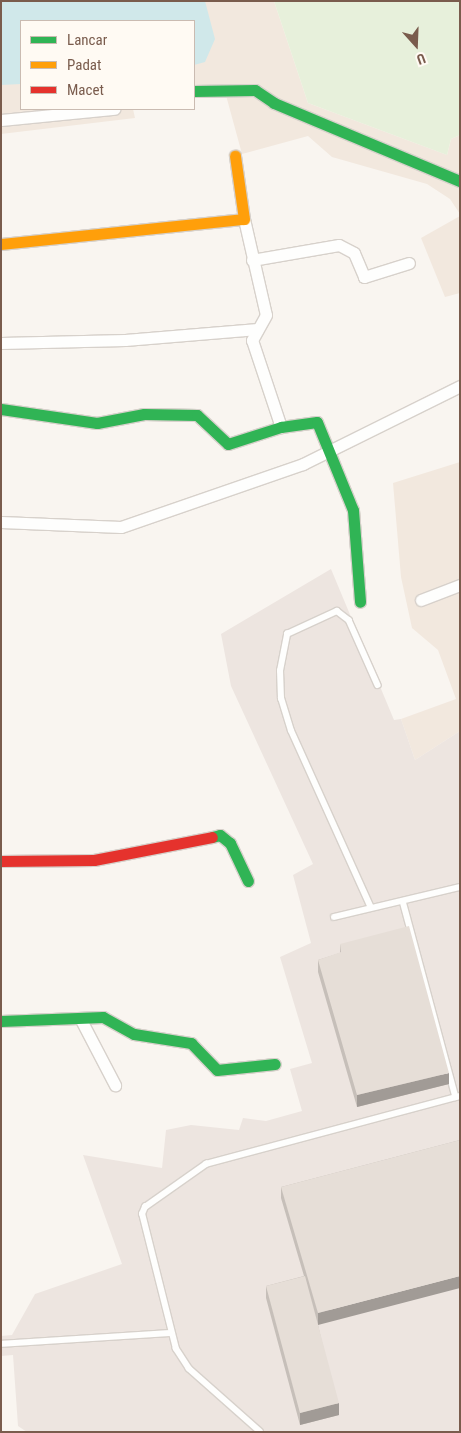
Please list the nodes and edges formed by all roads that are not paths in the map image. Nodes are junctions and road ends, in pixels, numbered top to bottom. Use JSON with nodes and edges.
{"nodes":[{"id":1,"x":195,"y":91,"type":"edge"},
{"id":2,"x":104,"y":110,"type":"edge"},
{"id":3,"x":1,"y":120,"type":"edge"},
{"id":4,"x":235,"y":156,"type":"dead end"},
{"id":5,"x":460,"y":181,"type":"edge"},
{"id":6,"x":244,"y":220,"type":"junction"},
{"id":7,"x":1,"y":244,"type":"edge"},
{"id":8,"x":252,"y":260,"type":"junction"},
{"id":9,"x":409,"y":263,"type":"dead end"},
{"id":10,"x":258,"y":329,"type":"junction"},
{"id":11,"x":1,"y":343,"type":"edge"},
{"id":12,"x":460,"y":386,"type":"edge"},
{"id":13,"x":1,"y":409,"type":"edge"},
{"id":14,"x":281,"y":427,"type":"junction"},
{"id":15,"x":330,"y":448,"type":"junction"},
{"id":16,"x":1,"y":522,"type":"edge"},
{"id":17,"x":460,"y":585,"type":"edge"},
{"id":18,"x":421,"y":600,"type":"dead end"},
{"id":19,"x":360,"y":602,"type":"dead end"},
{"id":20,"x":378,"y":685,"type":"dead end"},
{"id":21,"x":1,"y":861,"type":"edge"},
{"id":22,"x":248,"y":881,"type":"dead end"},
{"id":23,"x":460,"y":887,"type":"edge"},
{"id":24,"x":403,"y":901,"type":"junction"},
{"id":25,"x":371,"y":908,"type":"junction"},
{"id":26,"x":334,"y":917,"type":"dead end"},
{"id":27,"x":80,"y":1018,"type":"junction"},
{"id":28,"x":1,"y":1021,"type":"edge"},
{"id":29,"x":275,"y":1064,"type":"dead end"},
{"id":30,"x":115,"y":1085,"type":"dead end"},
{"id":31,"x":458,"y":1096,"type":"edge"},
{"id":32,"x":171,"y":1333,"type":"junction"},
{"id":33,"x":1,"y":1344,"type":"edge"},
{"id":34,"x":260,"y":1432,"type":"edge"}],
"edges":[{"from":1,"to":5,"type":"street"},
{"from":2,"to":3,"type":"street"},
{"from":4,"to":6,"type":"street"},
{"from":6,"to":7,"type":"street"},
{"from":6,"to":8,"type":"street"},
{"from":8,"to":9,"type":"street"},
{"from":8,"to":10,"type":"street"},
{"from":10,"to":11,"type":"street"},
{"from":10,"to":14,"type":"street"},
{"from":12,"to":15,"type":"street"},
{"from":13,"to":14,"type":"street"},
{"from":14,"to":15,"type":"street"},
{"from":15,"to":16,"type":"street"},
{"from":15,"to":19,"type":"street"},
{"from":17,"to":18,"type":"street"},
{"from":20,"to":25,"type":"lane"},
{"from":21,"to":22,"type":"street"},
{"from":23,"to":24,"type":"lane"},
{"from":24,"to":25,"type":"lane"},
{"from":24,"to":31,"type":"lane"},
{"from":25,"to":26,"type":"lane"},
{"from":27,"to":28,"type":"street"},
{"from":27,"to":29,"type":"street"},
{"from":27,"to":30,"type":"street"},
{"from":31,"to":32,"type":"lane"},
{"from":32,"to":33,"type":"lane"},
{"from":32,"to":34,"type":"lane"}]}
